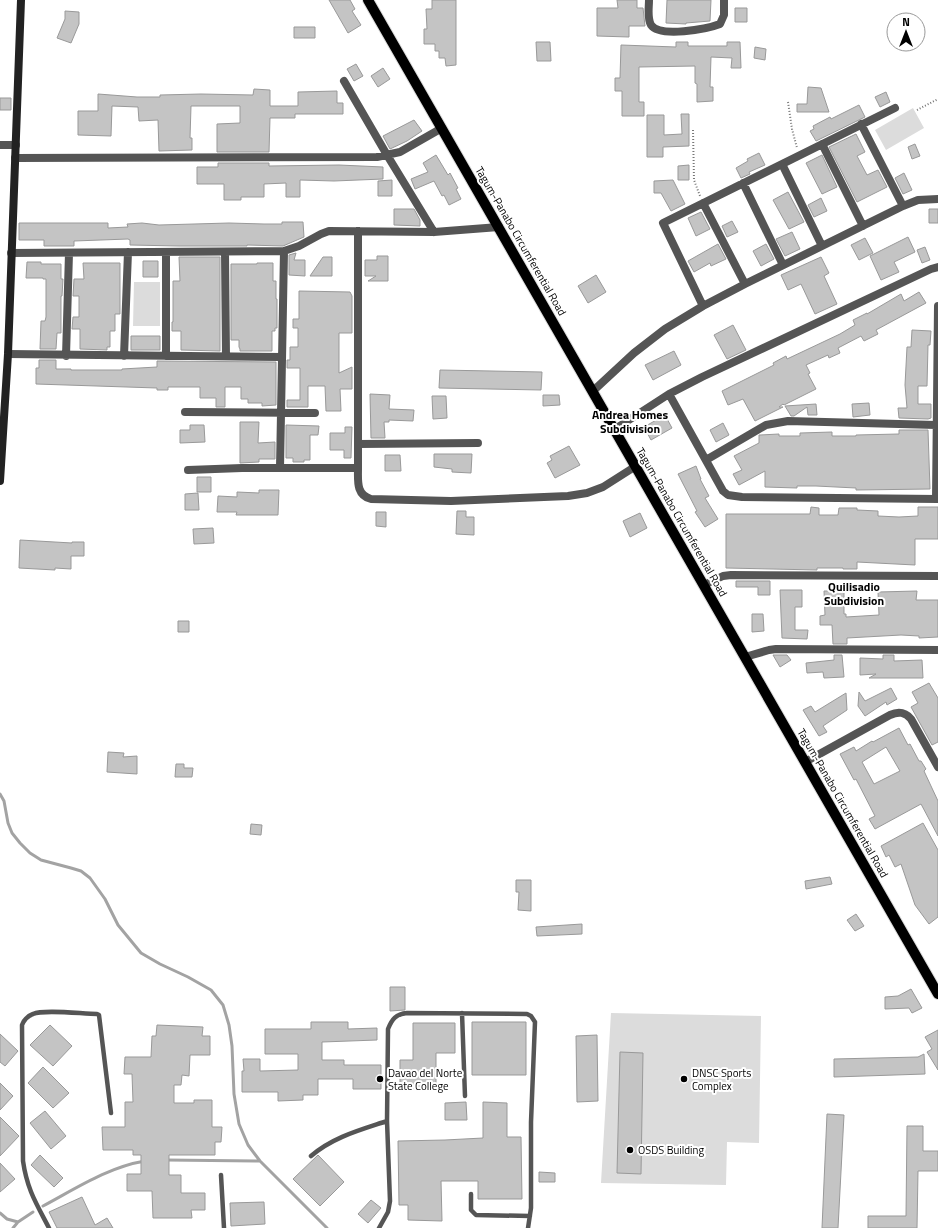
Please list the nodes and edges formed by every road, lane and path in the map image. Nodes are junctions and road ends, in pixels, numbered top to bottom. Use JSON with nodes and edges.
{"nodes":[{"id":1,"x":21,"y":0,"type":"edge"},
{"id":2,"x":368,"y":0,"type":"edge"},
{"id":3,"x":649,"y":0,"type":"edge"},
{"id":4,"x":724,"y":0,"type":"edge"},
{"id":5,"x":344,"y":81,"type":"dead end"},
{"id":6,"x":938,"y":99,"type":"edge"},
{"id":7,"x":788,"y":102,"type":"dead end"},
{"id":8,"x":895,"y":108,"type":"dead end"},
{"id":9,"x":916,"y":110,"type":"dead end"},
{"id":10,"x":861,"y":124,"type":"junction"},
{"id":11,"x":442,"y":128,"type":"junction"},
{"id":12,"x":693,"y":130,"type":"dead end"},
{"id":13,"x":822,"y":144,"type":"junction"},
{"id":14,"x":0,"y":145,"type":"edge"},
{"id":15,"x":16,"y":145,"type":"junction"},
{"id":16,"x":387,"y":155,"type":"junction"},
{"id":17,"x":799,"y":156,"type":"junction"},
{"id":18,"x":15,"y":158,"type":"junction"},
{"id":19,"x":782,"y":164,"type":"junction"},
{"id":20,"x":743,"y":183,"type":"junction"},
{"id":21,"x":938,"y":199,"type":"edge"},
{"id":22,"x":703,"y":203,"type":"junction"},
{"id":23,"x":903,"y":206,"type":"junction"},
{"id":24,"x":863,"y":226,"type":"junction"},
{"id":25,"x":499,"y":227,"type":"junction"},
{"id":26,"x":358,"y":231,"type":"junction"},
{"id":27,"x":434,"y":232,"type":"junction"},
{"id":28,"x":822,"y":246,"type":"junction"},
{"id":29,"x":284,"y":251,"type":"junction"},
{"id":30,"x":128,"y":252,"type":"junction"},
{"id":31,"x":166,"y":252,"type":"junction"},
{"id":32,"x":225,"y":252,"type":"junction"},
{"id":33,"x":69,"y":253,"type":"junction"},
{"id":34,"x":11,"y":254,"type":"junction"},
{"id":35,"x":783,"y":265,"type":"junction"},
{"id":36,"x":938,"y":267,"type":"edge"},
{"id":37,"x":744,"y":284,"type":"junction"},
{"id":38,"x":702,"y":306,"type":"junction"},
{"id":39,"x":938,"y":306,"type":"edge"},
{"id":40,"x":8,"y":354,"type":"junction"},
{"id":41,"x":66,"y":356,"type":"junction"},
{"id":42,"x":124,"y":356,"type":"junction"},
{"id":43,"x":166,"y":356,"type":"junction"},
{"id":44,"x":226,"y":356,"type":"junction"},
{"id":45,"x":282,"y":357,"type":"junction"},
{"id":46,"x":593,"y":390,"type":"junction"},
{"id":47,"x":669,"y":394,"type":"junction"},
{"id":48,"x":185,"y":412,"type":"dead end"},
{"id":49,"x":281,"y":412,"type":"junction"},
{"id":50,"x":315,"y":413,"type":"dead end"},
{"id":51,"x":936,"y":424,"type":"junction"},
{"id":52,"x":615,"y":429,"type":"junction"},
{"id":53,"x":478,"y":443,"type":"dead end"},
{"id":54,"x":358,"y":444,"type":"junction"},
{"id":55,"x":706,"y":460,"type":"junction"},
{"id":56,"x":636,"y":466,"type":"junction"},
{"id":57,"x":280,"y":468,"type":"junction"},
{"id":58,"x":358,"y":468,"type":"junction"},
{"id":59,"x":188,"y":470,"type":"dead end"},
{"id":60,"x":0,"y":481,"type":"edge"},
{"id":61,"x":937,"y":499,"type":"edge"},
{"id":62,"x":938,"y":576,"type":"edge"},
{"id":63,"x":704,"y":585,"type":"junction"},
{"id":64,"x":938,"y":650,"type":"edge"},
{"id":65,"x":745,"y":657,"type":"junction"},
{"id":66,"x":805,"y":762,"type":"junction"},
{"id":67,"x":938,"y":767,"type":"edge"},
{"id":68,"x":938,"y":994,"type":"edge"},
{"id":69,"x":462,"y":1013,"type":"junction"},
{"id":70,"x":465,"y":1096,"type":"dead end"},
{"id":71,"x":111,"y":1113,"type":"dead end"},
{"id":72,"x":387,"y":1121,"type":"junction"},
{"id":73,"x":311,"y":1156,"type":"dead end"},
{"id":74,"x":221,"y":1175,"type":"dead end"},
{"id":75,"x":471,"y":1194,"type":"dead end"},
{"id":76,"x":530,"y":1216,"type":"junction"},
{"id":77,"x":49,"y":1228,"type":"edge"},
{"id":78,"x":224,"y":1228,"type":"edge"},
{"id":79,"x":379,"y":1228,"type":"edge"},
{"id":80,"x":528,"y":1228,"type":"edge"}],
"edges":[{"from":1,"to":15,"type":"main road"},
{"from":2,"to":11,"type":"main road","name":"Tagum-Panabo Circumferential Road"},
{"from":3,"to":4,"type":"street"},
{"from":5,"to":16,"type":"street"},
{"from":6,"to":9,"type":"path"},
{"from":7,"to":17,"type":"path"},
{"from":8,"to":10,"type":"street"},
{"from":10,"to":13,"type":"street"},
{"from":10,"to":23,"type":"street"},
{"from":11,"to":16,"type":"street"},
{"from":11,"to":25,"type":"main road","name":"Tagum-Panabo Circumferential Road"},
{"from":12,"to":22,"type":"path"},
{"from":13,"to":17,"type":"street"},
{"from":13,"to":24,"type":"street"},
{"from":14,"to":15,"type":"street"},
{"from":15,"to":18,"type":"main road"},
{"from":16,"to":18,"type":"street"},
{"from":16,"to":27,"type":"street"},
{"from":17,"to":19,"type":"street"},
{"from":18,"to":34,"type":"main road"},
{"from":19,"to":20,"type":"street"},
{"from":19,"to":28,"type":"street"},
{"from":20,"to":22,"type":"street"},
{"from":20,"to":35,"type":"street"},
{"from":21,"to":23,"type":"street"},
{"from":22,"to":37,"type":"street"},
{"from":22,"to":38,"type":"street"},
{"from":23,"to":24,"type":"street"},
{"from":24,"to":28,"type":"street"},
{"from":25,"to":27,"type":"street"},
{"from":25,"to":46,"type":"main road","name":"Tagum-Panabo Circumferential Road"},
{"from":26,"to":27,"type":"street"},
{"from":26,"to":29,"type":"street"},
{"from":26,"to":54,"type":"street"},
{"from":28,"to":35,"type":"street"},
{"from":29,"to":32,"type":"street"},
{"from":29,"to":45,"type":"street"},
{"from":30,"to":31,"type":"street"},
{"from":30,"to":33,"type":"street"},
{"from":30,"to":42,"type":"street"},
{"from":31,"to":32,"type":"street"},
{"from":31,"to":43,"type":"street"},
{"from":32,"to":44,"type":"street"},
{"from":33,"to":34,"type":"street"},
{"from":33,"to":41,"type":"street"},
{"from":34,"to":40,"type":"main road"},
{"from":35,"to":37,"type":"street"},
{"from":36,"to":47,"type":"street"},
{"from":37,"to":38,"type":"street"},
{"from":38,"to":46,"type":"street"},
{"from":39,"to":51,"type":"street"},
{"from":40,"to":41,"type":"street"},
{"from":40,"to":60,"type":"main road"},
{"from":41,"to":42,"type":"street"},
{"from":42,"to":43,"type":"street"},
{"from":43,"to":44,"type":"street"},
{"from":44,"to":45,"type":"street"},
{"from":45,"to":49,"type":"street"},
{"from":46,"to":52,"type":"main road","name":"Tagum-Panabo Circumferential Road"},
{"from":47,"to":52,"type":"street"},
{"from":47,"to":55,"type":"street"},
{"from":48,"to":49,"type":"street"},
{"from":49,"to":50,"type":"street"},
{"from":49,"to":57,"type":"street"},
{"from":51,"to":55,"type":"street"},
{"from":51,"to":61,"type":"street"},
{"from":52,"to":56,"type":"main road","name":"Tagum-Panabo Circumferential Road"},
{"from":53,"to":54,"type":"street"},
{"from":54,"to":58,"type":"street"},
{"from":55,"to":61,"type":"street"},
{"from":56,"to":58,"type":"street"},
{"from":56,"to":63,"type":"main road","name":"Tagum-Panabo Circumferential Road"},
{"from":57,"to":58,"type":"street"},
{"from":57,"to":59,"type":"street"},
{"from":62,"to":63,"type":"street"},
{"from":63,"to":65,"type":"main road","name":"Tagum-Panabo Circumferential Road"},
{"from":64,"to":65,"type":"street"},
{"from":65,"to":66,"type":"main road","name":"Tagum-Panabo Circumferential Road"},
{"from":66,"to":67,"type":"street"},
{"from":66,"to":68,"type":"main road","name":"Tagum-Panabo Circumferential Road"},
{"from":69,"to":70,"type":"lane"},
{"from":69,"to":72,"type":"lane"},
{"from":69,"to":76,"type":"lane"},
{"from":71,"to":77,"type":"lane"},
{"from":72,"to":73,"type":"lane"},
{"from":72,"to":79,"type":"lane"},
{"from":74,"to":78,"type":"lane"},
{"from":75,"to":76,"type":"lane"},
{"from":76,"to":80,"type":"lane"}]}
